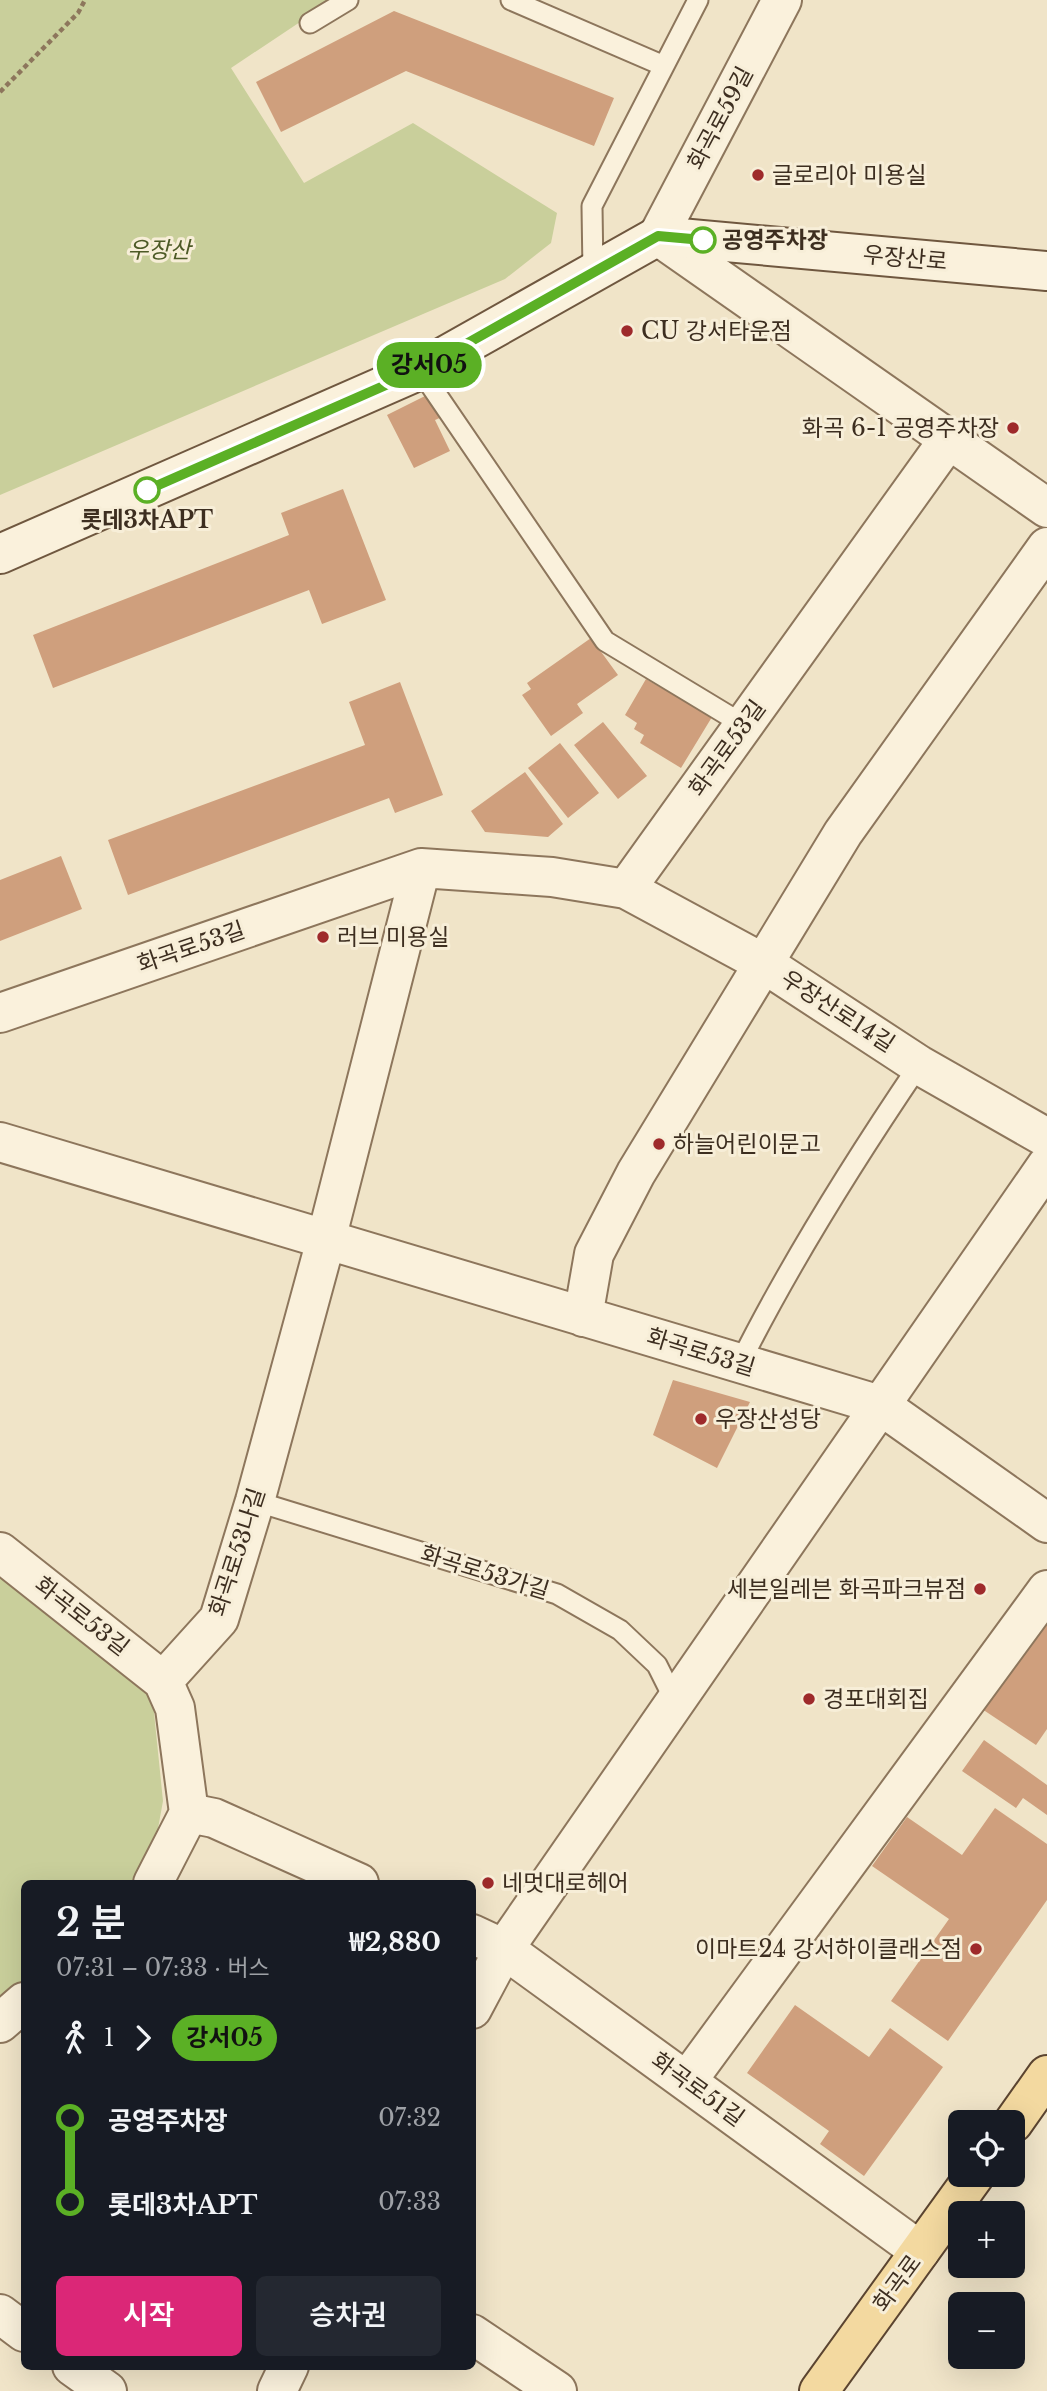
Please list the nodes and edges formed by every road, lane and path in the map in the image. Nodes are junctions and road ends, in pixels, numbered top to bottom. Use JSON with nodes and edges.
{"nodes":[{"id":1,"x":85,"y":0,"type":"edge"},
{"id":2,"x":348,"y":0,"type":"edge"},
{"id":3,"x":511,"y":0,"type":"edge"},
{"id":4,"x":698,"y":0,"type":"edge"},
{"id":5,"x":782,"y":0,"type":"edge"},
{"id":6,"x":310,"y":23,"type":"dead end"},
{"id":7,"x":664,"y":66,"type":"junction"},
{"id":8,"x":0,"y":92,"type":"edge"},
{"id":9,"x":658,"y":236,"type":"junction"},
{"id":10,"x":1047,"y":271,"type":"edge"},
{"id":11,"x":593,"y":272,"type":"junction"},
{"id":12,"x":420,"y":370,"type":"junction"},
{"id":13,"x":949,"y":439,"type":"junction"},
{"id":14,"x":1047,"y":508,"type":"edge"},
{"id":15,"x":1047,"y":547,"type":"edge"},
{"id":16,"x":0,"y":554,"type":"edge"},
{"id":17,"x":744,"y":725,"type":"junction"},
{"id":18,"x":421,"y":868,"type":"junction"},
{"id":19,"x":626,"y":889,"type":"junction"},
{"id":20,"x":763,"y":963,"type":"junction"},
{"id":21,"x":0,"y":1013,"type":"edge"},
{"id":22,"x":919,"y":1065,"type":"junction"},
{"id":23,"x":1047,"y":1138,"type":"edge"},
{"id":24,"x":0,"y":1142,"type":"edge"},
{"id":25,"x":1047,"y":1165,"type":"edge"},
{"id":26,"x":326,"y":1240,"type":"junction"},
{"id":27,"x":583,"y":1317,"type":"junction"},
{"id":28,"x":740,"y":1363,"type":"junction"},
{"id":29,"x":880,"y":1405,"type":"junction"},
{"id":30,"x":256,"y":1501,"type":"junction"},
{"id":31,"x":1047,"y":1523,"type":"edge"},
{"id":32,"x":0,"y":1552,"type":"edge"},
{"id":33,"x":1047,"y":1590,"type":"edge"},
{"id":34,"x":163,"y":1681,"type":"junction"},
{"id":35,"x":675,"y":1702,"type":"junction"},
{"id":36,"x":190,"y":1813,"type":"junction"},
{"id":37,"x":155,"y":1880,"type":"edge"},
{"id":38,"x":352,"y":1880,"type":"edge"},
{"id":39,"x":488,"y":1941,"type":"edge"},
{"id":40,"x":476,"y":1992,"type":"edge"},
{"id":41,"x":21,"y":2004,"type":"edge"},
{"id":42,"x":0,"y":2022,"type":"edge"},
{"id":43,"x":1047,"y":2075,"type":"edge"},
{"id":44,"x":687,"y":2081,"type":"junction"},
{"id":45,"x":1022,"y":2110,"type":"edge"},
{"id":46,"x":966,"y":2187,"type":"edge"},
{"id":47,"x":920,"y":2251,"type":"junction"},
{"id":48,"x":0,"y":2314,"type":"edge"},
{"id":49,"x":21,"y":2330,"type":"edge"},
{"id":50,"x":476,"y":2337,"type":"edge"},
{"id":51,"x":78,"y":2370,"type":"edge"},
{"id":52,"x":287,"y":2370,"type":"edge"},
{"id":53,"x":822,"y":2390,"type":"edge"},
{"id":54,"x":107,"y":2391,"type":"edge"},
{"id":55,"x":277,"y":2391,"type":"edge"},
{"id":56,"x":556,"y":2391,"type":"edge"}],
"edges":[{"from":1,"to":8,"type":"path"},
{"from":2,"to":6,"type":"lane"},
{"from":3,"to":7,"type":"lane"},
{"from":4,"to":7,"type":"lane"},
{"from":5,"to":9,"type":"street","name":"화곡로59길"},
{"from":7,"to":11,"type":"lane"},
{"from":9,"to":10,"type":"street","name":"우장산로"},
{"from":9,"to":11,"type":"street"},
{"from":9,"to":13,"type":"street"},
{"from":11,"to":12,"type":"street"},
{"from":12,"to":16,"type":"street"},
{"from":12,"to":17,"type":"lane"},
{"from":13,"to":14,"type":"street"},
{"from":13,"to":17,"type":"street","name":"화곡로53길"},
{"from":15,"to":20,"type":"street"},
{"from":17,"to":19,"type":"street","name":"화곡로53길"},
{"from":18,"to":19,"type":"street","name":"화곡로53길"},
{"from":18,"to":21,"type":"street","name":"화곡로53길"},
{"from":18,"to":26,"type":"street"},
{"from":19,"to":20,"type":"street","name":"우장산로14길"},
{"from":20,"to":22,"type":"street","name":"우장산로14길"},
{"from":20,"to":27,"type":"street"},
{"from":22,"to":23,"type":"street","name":"우장산로14길"},
{"from":22,"to":28,"type":"lane"},
{"from":24,"to":26,"type":"street","name":"화곡로53길"},
{"from":25,"to":29,"type":"street"},
{"from":26,"to":27,"type":"street","name":"화곡로53길"},
{"from":26,"to":30,"type":"street","name":"화곡로53나길"},
{"from":27,"to":28,"type":"street","name":"화곡로53길"},
{"from":28,"to":29,"type":"street","name":"화곡로53길"},
{"from":29,"to":31,"type":"street","name":"화곡로53길"},
{"from":29,"to":35,"type":"street"},
{"from":30,"to":34,"type":"street","name":"화곡로53나길"},
{"from":30,"to":35,"type":"lane","name":"화곡로53가길"},
{"from":32,"to":34,"type":"street","name":"화곡로53길"},
{"from":33,"to":44,"type":"street"},
{"from":34,"to":36,"type":"street"},
{"from":35,"to":39,"type":"street"},
{"from":36,"to":37,"type":"street"},
{"from":36,"to":38,"type":"street"},
{"from":39,"to":40,"type":"street"},
{"from":39,"to":44,"type":"street","name":"화곡로51길"},
{"from":41,"to":42,"type":"street"},
{"from":43,"to":45,"type":"main road"},
{"from":44,"to":47,"type":"street","name":"화곡로51길"},
{"from":46,"to":47,"type":"main road","name":"화곡로"},
{"from":47,"to":53,"type":"main road","name":"화곡로"},
{"from":48,"to":49,"type":"street"},
{"from":50,"to":56,"type":"street"},
{"from":51,"to":54,"type":"street"},
{"from":52,"to":55,"type":"street"}]}
